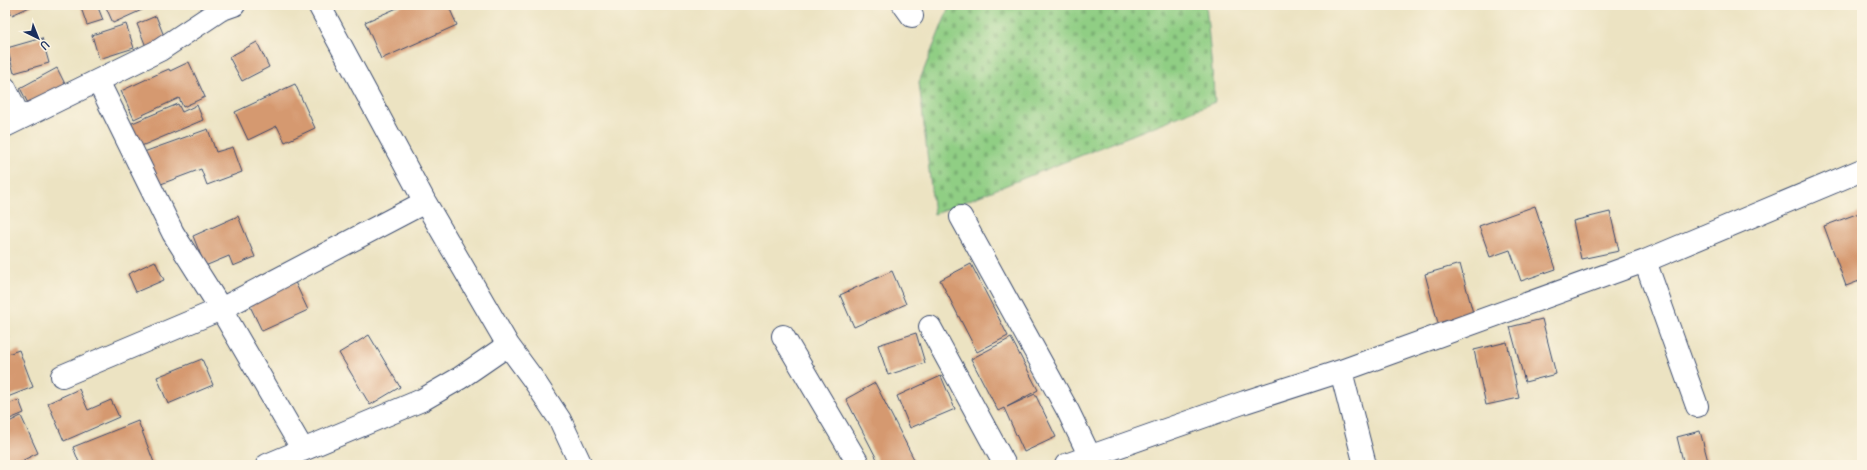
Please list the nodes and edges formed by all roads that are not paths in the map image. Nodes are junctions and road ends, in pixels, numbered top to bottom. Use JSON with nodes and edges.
{"nodes":[{"id":1,"x":319,"y":5,"type":"edge"},
{"id":2,"x":224,"y":7,"type":"edge"},
{"id":3,"x":98,"y":81,"type":"junction"},
{"id":4,"x":5,"y":88,"type":"edge"},
{"id":5,"x":12,"y":122,"type":"edge"},
{"id":6,"x":1862,"y":170,"type":"edge"},
{"id":7,"x":425,"y":202,"type":"junction"},
{"id":8,"x":961,"y":217,"type":"dead end"},
{"id":9,"x":1645,"y":261,"type":"junction"},
{"id":10,"x":221,"y":309,"type":"junction"},
{"id":11,"x":930,"y":327,"type":"dead end"},
{"id":12,"x":783,"y":336,"type":"dead end"},
{"id":13,"x":508,"y":345,"type":"junction"},
{"id":14,"x":1341,"y":371,"type":"junction"},
{"id":15,"x":62,"y":376,"type":"dead end"},
{"id":16,"x":1697,"y":406,"type":"dead end"},
{"id":17,"x":304,"y":450,"type":"junction"},
{"id":18,"x":1092,"y":461,"type":"edge"},
{"id":19,"x":267,"y":465,"type":"edge"},
{"id":20,"x":581,"y":465,"type":"edge"},
{"id":21,"x":859,"y":465,"type":"edge"},
{"id":22,"x":1005,"y":465,"type":"edge"},
{"id":23,"x":1066,"y":465,"type":"edge"},
{"id":24,"x":1365,"y":465,"type":"edge"}],
"edges":[{"from":1,"to":7,"type":"street"},
{"from":2,"to":3,"type":"street"},
{"from":3,"to":5,"type":"street"},
{"from":3,"to":10,"type":"street"},
{"from":4,"to":5,"type":"street"},
{"from":6,"to":9,"type":"street"},
{"from":7,"to":10,"type":"street"},
{"from":7,"to":13,"type":"street"},
{"from":8,"to":18,"type":"street"},
{"from":9,"to":14,"type":"street"},
{"from":9,"to":16,"type":"street"},
{"from":10,"to":15,"type":"street"},
{"from":10,"to":17,"type":"street"},
{"from":11,"to":22,"type":"street"},
{"from":12,"to":21,"type":"street"},
{"from":13,"to":17,"type":"street"},
{"from":13,"to":20,"type":"street"},
{"from":14,"to":18,"type":"street"},
{"from":14,"to":24,"type":"street"},
{"from":17,"to":19,"type":"street"},
{"from":18,"to":23,"type":"street"}]}
